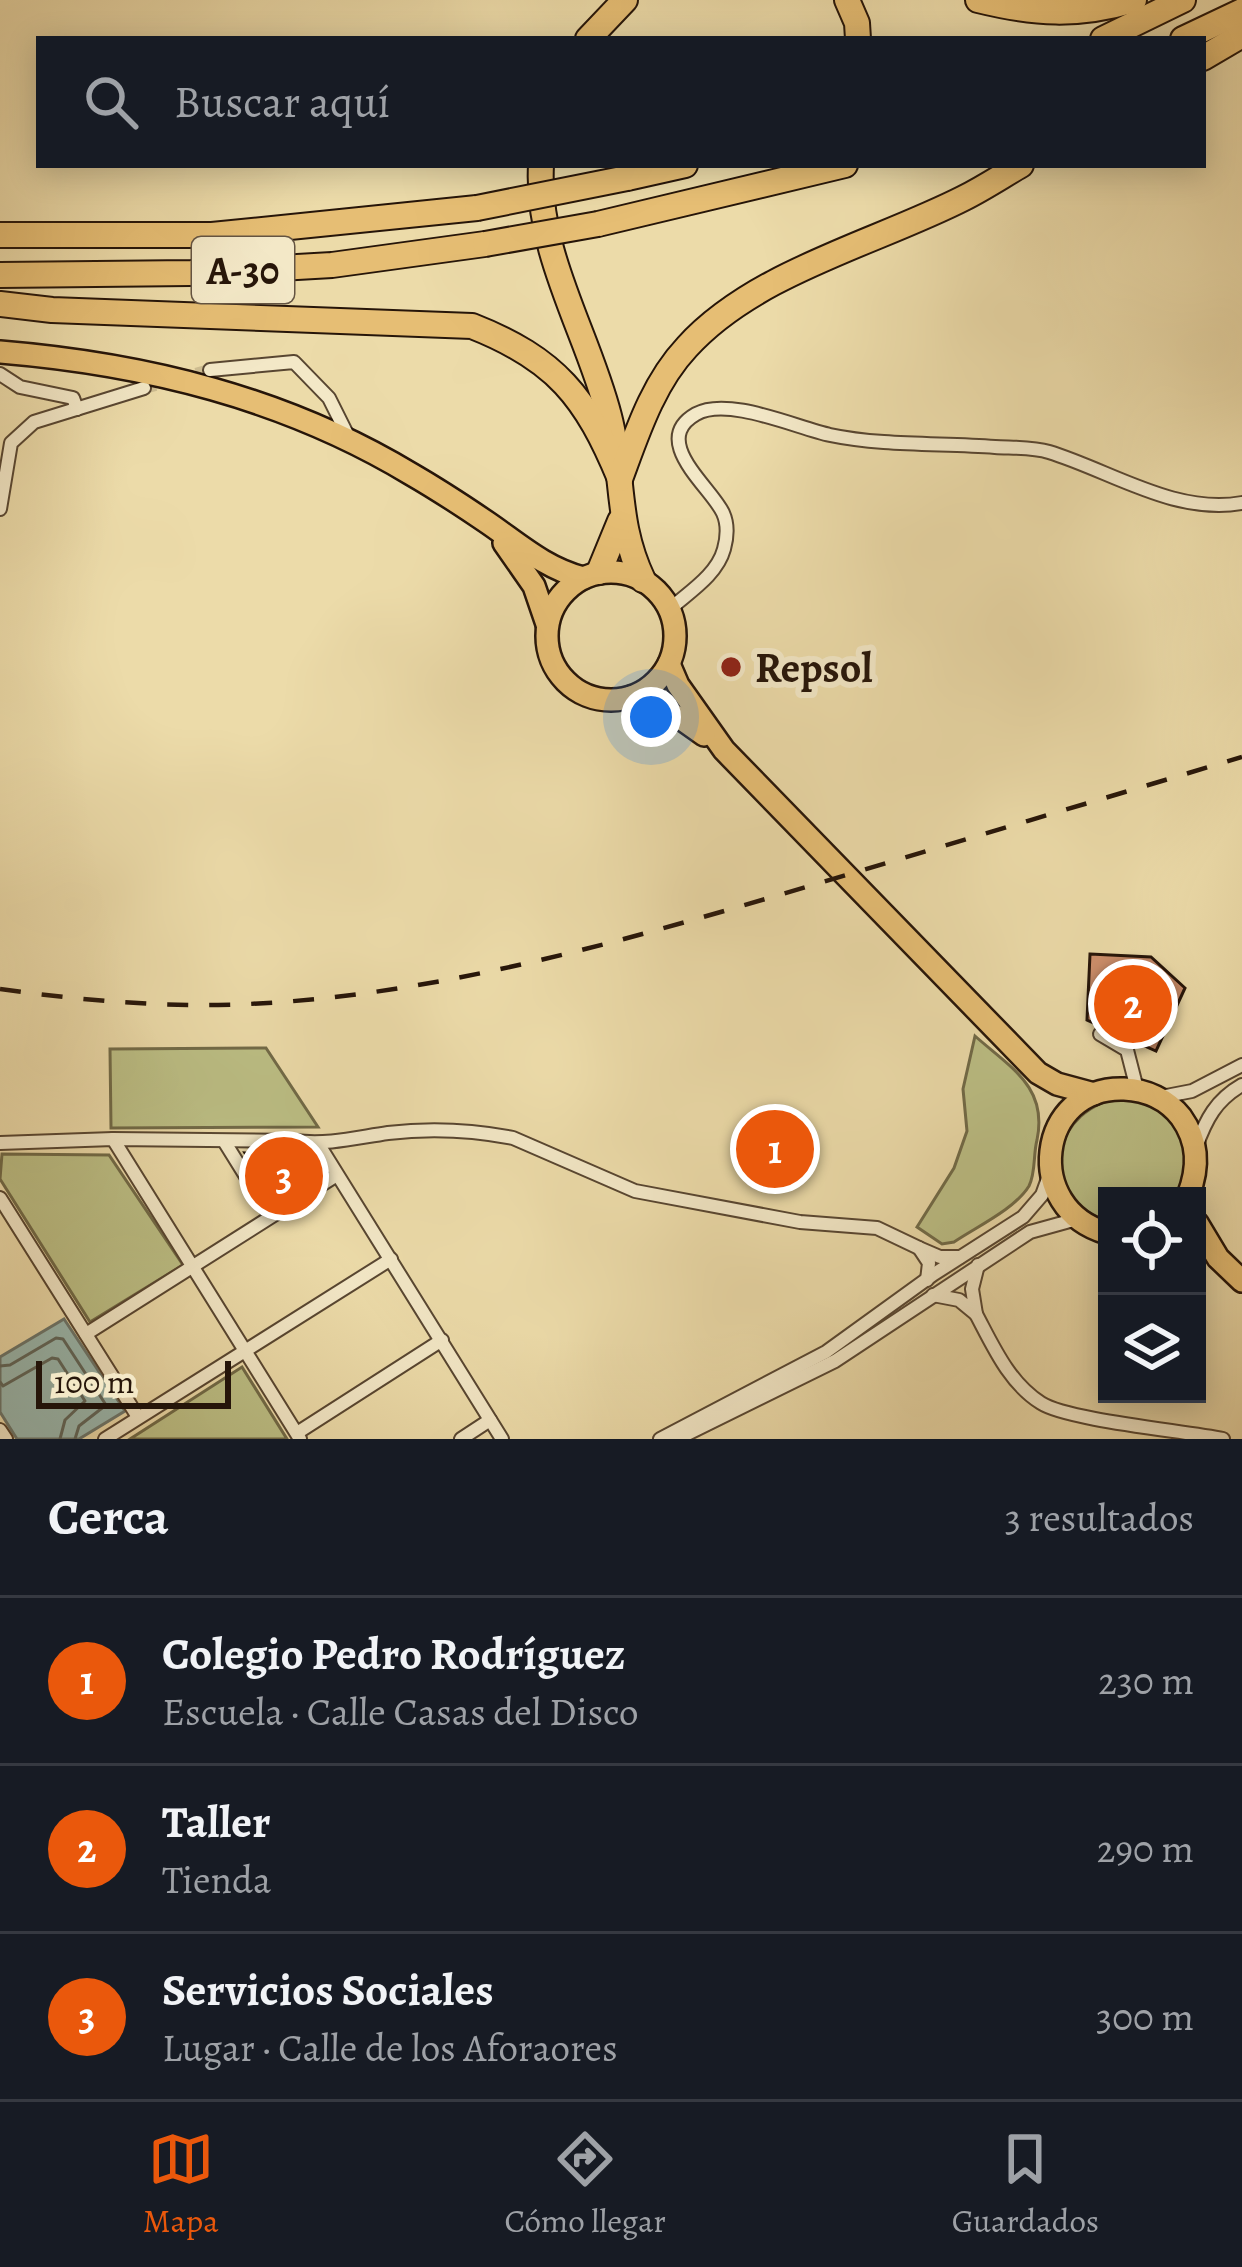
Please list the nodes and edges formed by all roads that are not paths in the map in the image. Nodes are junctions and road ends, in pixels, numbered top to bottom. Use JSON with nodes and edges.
{"nodes":[{"id":1,"x":625,"y":0,"type":"edge"},
{"id":2,"x":847,"y":0,"type":"edge"},
{"id":3,"x":979,"y":0,"type":"edge"},
{"id":4,"x":1134,"y":0,"type":"edge"},
{"id":5,"x":1183,"y":0,"type":"edge"},
{"id":6,"x":1242,"y":11,"type":"edge"},
{"id":7,"x":1242,"y":35,"type":"edge"},
{"id":8,"x":591,"y":36,"type":"edge"},
{"id":9,"x":858,"y":36,"type":"edge"},
{"id":10,"x":1109,"y":36,"type":"edge"},
{"id":11,"x":1189,"y":36,"type":"edge"},
{"id":12,"x":1206,"y":56,"type":"edge"},
{"id":13,"x":541,"y":168,"type":"edge"},
{"id":14,"x":664,"y":168,"type":"edge"},
{"id":15,"x":672,"y":168,"type":"edge"},
{"id":16,"x":832,"y":168,"type":"edge"},
{"id":17,"x":1016,"y":168,"type":"edge"},
{"id":18,"x":627,"y":178,"type":"junction"},
{"id":19,"x":0,"y":236,"type":"edge"},
{"id":20,"x":0,"y":275,"type":"edge"},
{"id":21,"x":0,"y":304,"type":"edge"},
{"id":22,"x":0,"y":352,"type":"edge"},
{"id":23,"x":210,"y":370,"type":"tunnel mouth"},
{"id":24,"x":0,"y":374,"type":"edge"},
{"id":25,"x":144,"y":388,"type":"tunnel mouth"},
{"id":26,"x":77,"y":409,"type":"junction"},
{"id":27,"x":348,"y":437,"type":"junction"},
{"id":28,"x":620,"y":479,"type":"junction"},
{"id":29,"x":1242,"y":503,"type":"edge"},
{"id":30,"x":0,"y":509,"type":"edge"},
{"id":31,"x":621,"y":518,"type":"junction"},
{"id":32,"x":489,"y":524,"type":"junction"},
{"id":33,"x":591,"y":575,"type":"junction"},
{"id":34,"x":643,"y":580,"type":"junction"},
{"id":35,"x":670,"y":609,"type":"junction"},
{"id":36,"x":547,"y":624,"type":"junction"},
{"id":37,"x":669,"y":664,"type":"junction"},
{"id":38,"x":632,"y":697,"type":"junction"},
{"id":39,"x":724,"y":750,"type":"junction"},
{"id":40,"x":1100,"y":1034,"type":"dead end"},
{"id":41,"x":1242,"y":1065,"type":"edge"},
{"id":42,"x":1128,"y":1066,"type":"junction"},
{"id":43,"x":1038,"y":1073,"type":"junction"},
{"id":44,"x":1242,"y":1085,"type":"edge"},
{"id":45,"x":1126,"y":1092,"type":"junction"},
{"id":46,"x":1057,"y":1129,"type":"junction"},
{"id":47,"x":113,"y":1139,"type":"junction"},
{"id":48,"x":224,"y":1141,"type":"junction"},
{"id":49,"x":0,"y":1142,"type":"edge"},
{"id":50,"x":319,"y":1145,"type":"junction"},
{"id":51,"x":1196,"y":1148,"type":"junction"},
{"id":52,"x":1050,"y":1172,"type":"junction"},
{"id":53,"x":337,"y":1174,"type":"junction"},
{"id":54,"x":1191,"y":1187,"type":"edge"},
{"id":55,"x":0,"y":1198,"type":"edge"},
{"id":56,"x":271,"y":1215,"type":"junction"},
{"id":57,"x":1077,"y":1219,"type":"junction"},
{"id":58,"x":6,"y":1222,"type":"edge"},
{"id":59,"x":1098,"y":1228,"type":"edge"},
{"id":60,"x":920,"y":1248,"type":"junction"},
{"id":61,"x":1207,"y":1252,"type":"edge"},
{"id":62,"x":961,"y":1257,"type":"junction"},
{"id":63,"x":391,"y":1259,"type":"junction"},
{"id":64,"x":978,"y":1265,"type":"junction"},
{"id":65,"x":192,"y":1268,"type":"junction"},
{"id":66,"x":927,"y":1280,"type":"junction"},
{"id":67,"x":1242,"y":1281,"type":"edge"},
{"id":68,"x":932,"y":1294,"type":"junction"},
{"id":69,"x":976,"y":1314,"type":"junction"},
{"id":70,"x":86,"y":1334,"type":"junction"},
{"id":71,"x":442,"y":1340,"type":"junction"},
{"id":72,"x":243,"y":1350,"type":"junction"},
{"id":73,"x":138,"y":1417,"type":"junction"},
{"id":74,"x":490,"y":1420,"type":"junction"},
{"id":75,"x":0,"y":1430,"type":"edge"},
{"id":76,"x":298,"y":1436,"type":"edge"},
{"id":77,"x":6,"y":1439,"type":"edge"},
{"id":78,"x":105,"y":1439,"type":"edge"},
{"id":79,"x":460,"y":1439,"type":"edge"},
{"id":80,"x":502,"y":1439,"type":"edge"},
{"id":81,"x":660,"y":1439,"type":"edge"},
{"id":82,"x":677,"y":1439,"type":"edge"},
{"id":83,"x":1223,"y":1439,"type":"edge"}],
"edges":[{"from":1,"to":8,"type":"highway"},
{"from":2,"to":9,"type":"highway"},
{"from":3,"to":4,"type":"highway"},
{"from":5,"to":10,"type":"highway"},
{"from":6,"to":11,"type":"highway"},
{"from":7,"to":12,"type":"highway"},
{"from":13,"to":28,"type":"highway"},
{"from":14,"to":18,"type":"highway"},
{"from":15,"to":18,"type":"highway","number":"A-30"},
{"from":16,"to":20,"type":"highway","number":"A-30","bridge":true},
{"from":17,"to":28,"type":"highway"},
{"from":18,"to":19,"type":"highway","number":"A-30","bridge":true},
{"from":21,"to":28,"type":"highway"},
{"from":22,"to":27,"type":"main road"},
{"from":23,"to":27,"type":"street"},
{"from":24,"to":26,"type":"street"},
{"from":25,"to":26,"type":"street"},
{"from":26,"to":30,"type":"street"},
{"from":27,"to":32,"type":"main road"},
{"from":28,"to":31,"type":"highway"},
{"from":29,"to":35,"type":"street"},
{"from":31,"to":33,"type":"highway"},
{"from":31,"to":34,"type":"highway"},
{"from":32,"to":33,"type":"main road"},
{"from":32,"to":36,"type":"main road"},
{"from":33,"to":34,"type":"main road"},
{"from":33,"to":36,"type":"main road"},
{"from":34,"to":35,"type":"main road"},
{"from":35,"to":37,"type":"main road"},
{"from":36,"to":38,"type":"main road"},
{"from":37,"to":38,"type":"main road"},
{"from":37,"to":39,"type":"main road"},
{"from":38,"to":39,"type":"main road"},
{"from":39,"to":43,"type":"main road"},
{"from":40,"to":42,"type":"street"},
{"from":41,"to":45,"type":"street"},
{"from":42,"to":45,"type":"street"},
{"from":42,"to":45,"type":"street"},
{"from":43,"to":45,"type":"main road"},
{"from":43,"to":46,"type":"main road"},
{"from":44,"to":51,"type":"street"},
{"from":45,"to":46,"type":"main road"},
{"from":45,"to":51,"type":"main road"},
{"from":46,"to":52,"type":"main road"},
{"from":47,"to":48,"type":"street"},
{"from":47,"to":49,"type":"street"},
{"from":47,"to":65,"type":"street"},
{"from":48,"to":50,"type":"street"},
{"from":48,"to":56,"type":"street"},
{"from":50,"to":53,"type":"street"},
{"from":50,"to":60,"type":"street"},
{"from":51,"to":54,"type":"main road"},
{"from":52,"to":57,"type":"main road"},
{"from":52,"to":62,"type":"street"},
{"from":53,"to":56,"type":"street"},
{"from":53,"to":63,"type":"street"},
{"from":55,"to":58,"type":"street"},
{"from":56,"to":65,"type":"street"},
{"from":57,"to":59,"type":"main road"},
{"from":57,"to":64,"type":"street"},
{"from":58,"to":70,"type":"street"},
{"from":60,"to":62,"type":"street"},
{"from":60,"to":66,"type":"street"},
{"from":61,"to":67,"type":"main road"},
{"from":62,"to":66,"type":"street"},
{"from":63,"to":71,"type":"street"},
{"from":63,"to":72,"type":"street"},
{"from":64,"to":68,"type":"street"},
{"from":64,"to":69,"type":"street"},
{"from":65,"to":70,"type":"street"},
{"from":65,"to":72,"type":"street"},
{"from":66,"to":81,"type":"street"},
{"from":68,"to":69,"type":"street"},
{"from":68,"to":82,"type":"street"},
{"from":69,"to":83,"type":"street"},
{"from":70,"to":73,"type":"street"},
{"from":71,"to":74,"type":"street"},
{"from":71,"to":76,"type":"street"},
{"from":72,"to":73,"type":"street"},
{"from":72,"to":76,"type":"street"},
{"from":73,"to":78,"type":"street"},
{"from":74,"to":79,"type":"street"},
{"from":74,"to":80,"type":"street"},
{"from":75,"to":77,"type":"street"}]}
